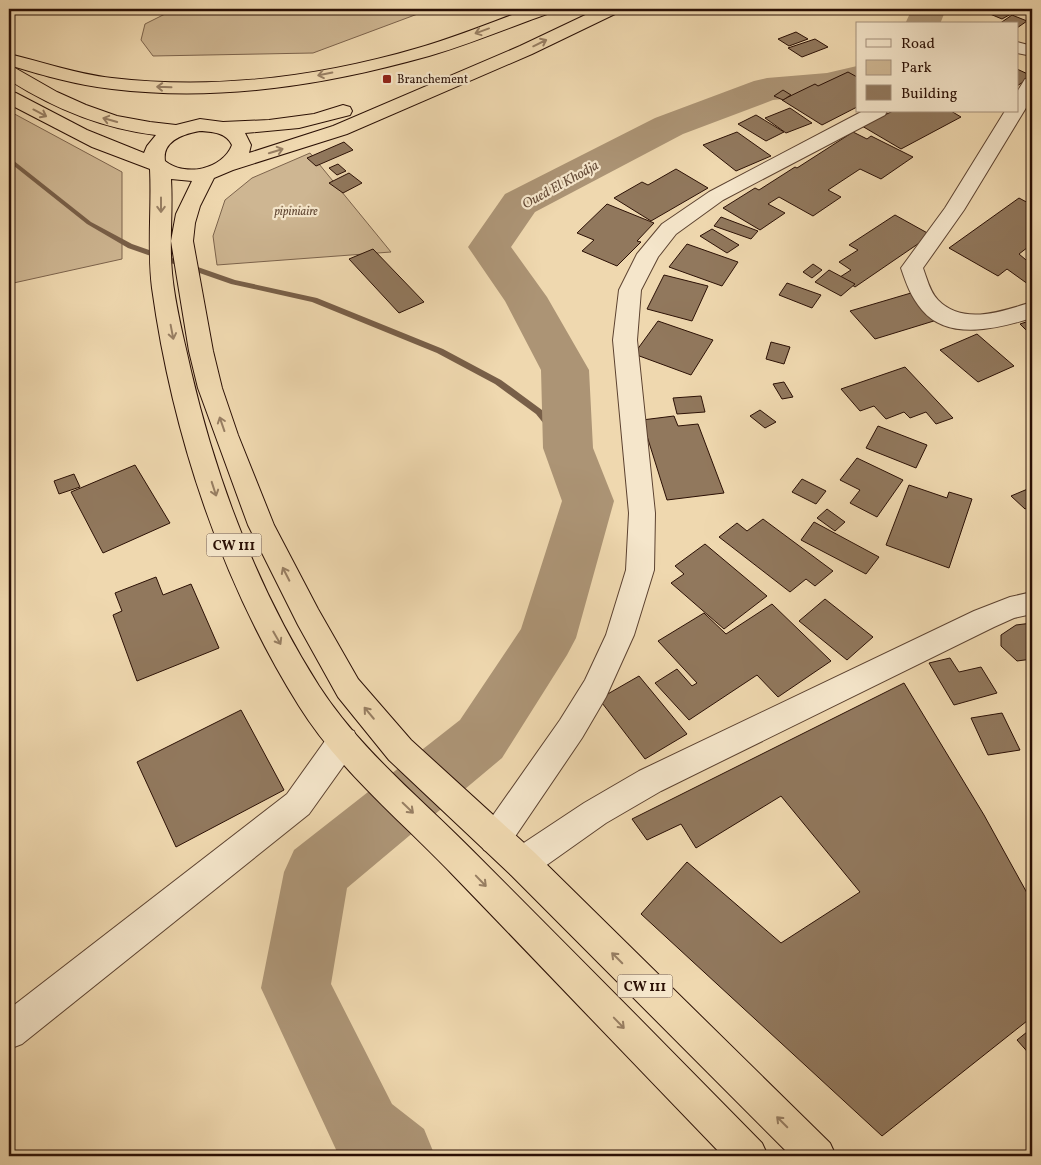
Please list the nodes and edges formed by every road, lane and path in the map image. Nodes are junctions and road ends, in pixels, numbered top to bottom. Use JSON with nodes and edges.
{"nodes":[{"id":1,"x":611,"y":9,"type":"edge"},
{"id":2,"x":551,"y":11,"type":"edge"},
{"id":3,"x":1018,"y":47,"type":"edge"},
{"id":4,"x":1032,"y":51,"type":"edge"},
{"id":5,"x":9,"y":59,"type":"edge"},
{"id":6,"x":9,"y":72,"type":"edge"},
{"id":7,"x":1032,"y":83,"type":"edge"},
{"id":8,"x":9,"y":96,"type":"edge"},
{"id":9,"x":1018,"y":105,"type":"edge"},
{"id":10,"x":876,"y":112,"type":"edge"},
{"id":11,"x":1014,"y":112,"type":"edge"},
{"id":12,"x":224,"y":128,"type":"junction"},
{"id":13,"x":176,"y":131,"type":"junction"},
{"id":14,"x":158,"y":165,"type":"junction"},
{"id":15,"x":230,"y":165,"type":"junction"},
{"id":16,"x":207,"y":174,"type":"junction"},
{"id":17,"x":1032,"y":310,"type":"edge"},
{"id":18,"x":1032,"y":603,"type":"edge"},
{"id":19,"x":343,"y":741,"type":"junction"},
{"id":20,"x":484,"y":828,"type":"junction"},
{"id":21,"x":522,"y":863,"type":"junction"},
{"id":22,"x":9,"y":1031,"type":"edge"},
{"id":23,"x":748,"y":1156,"type":"edge"},
{"id":24,"x":817,"y":1156,"type":"edge"}],
"edges":[{"from":15,"to":1,"type":"highway","one_way":true},
{"from":2,"to":5,"type":"highway","one_way":true},
{"from":2,"to":12,"type":"highway"},
{"from":3,"to":4,"type":"street"},
{"from":13,"to":6,"type":"highway","one_way":true},
{"from":7,"to":9,"type":"street"},
{"from":8,"to":14,"type":"highway","one_way":true},
{"from":10,"to":20,"type":"street"},
{"from":11,"to":17,"type":"street"},
{"from":12,"to":13,"type":"highway"},
{"from":12,"to":15,"type":"highway"},
{"from":13,"to":14,"type":"highway"},
{"from":14,"to":16,"type":"highway"},
{"from":14,"to":19,"type":"highway","number":"CW 111","one_way":true},
{"from":15,"to":16,"type":"highway"},
{"from":20,"to":16,"type":"highway","number":"CW 111","one_way":true},
{"from":18,"to":21,"type":"street"},
{"from":19,"to":22,"type":"street"},
{"from":19,"to":23,"type":"highway","number":"CW 111","one_way":true},
{"from":20,"to":21,"type":"highway","number":"CW 111"},
{"from":24,"to":21,"type":"highway","number":"CW 111","one_way":true}]}
